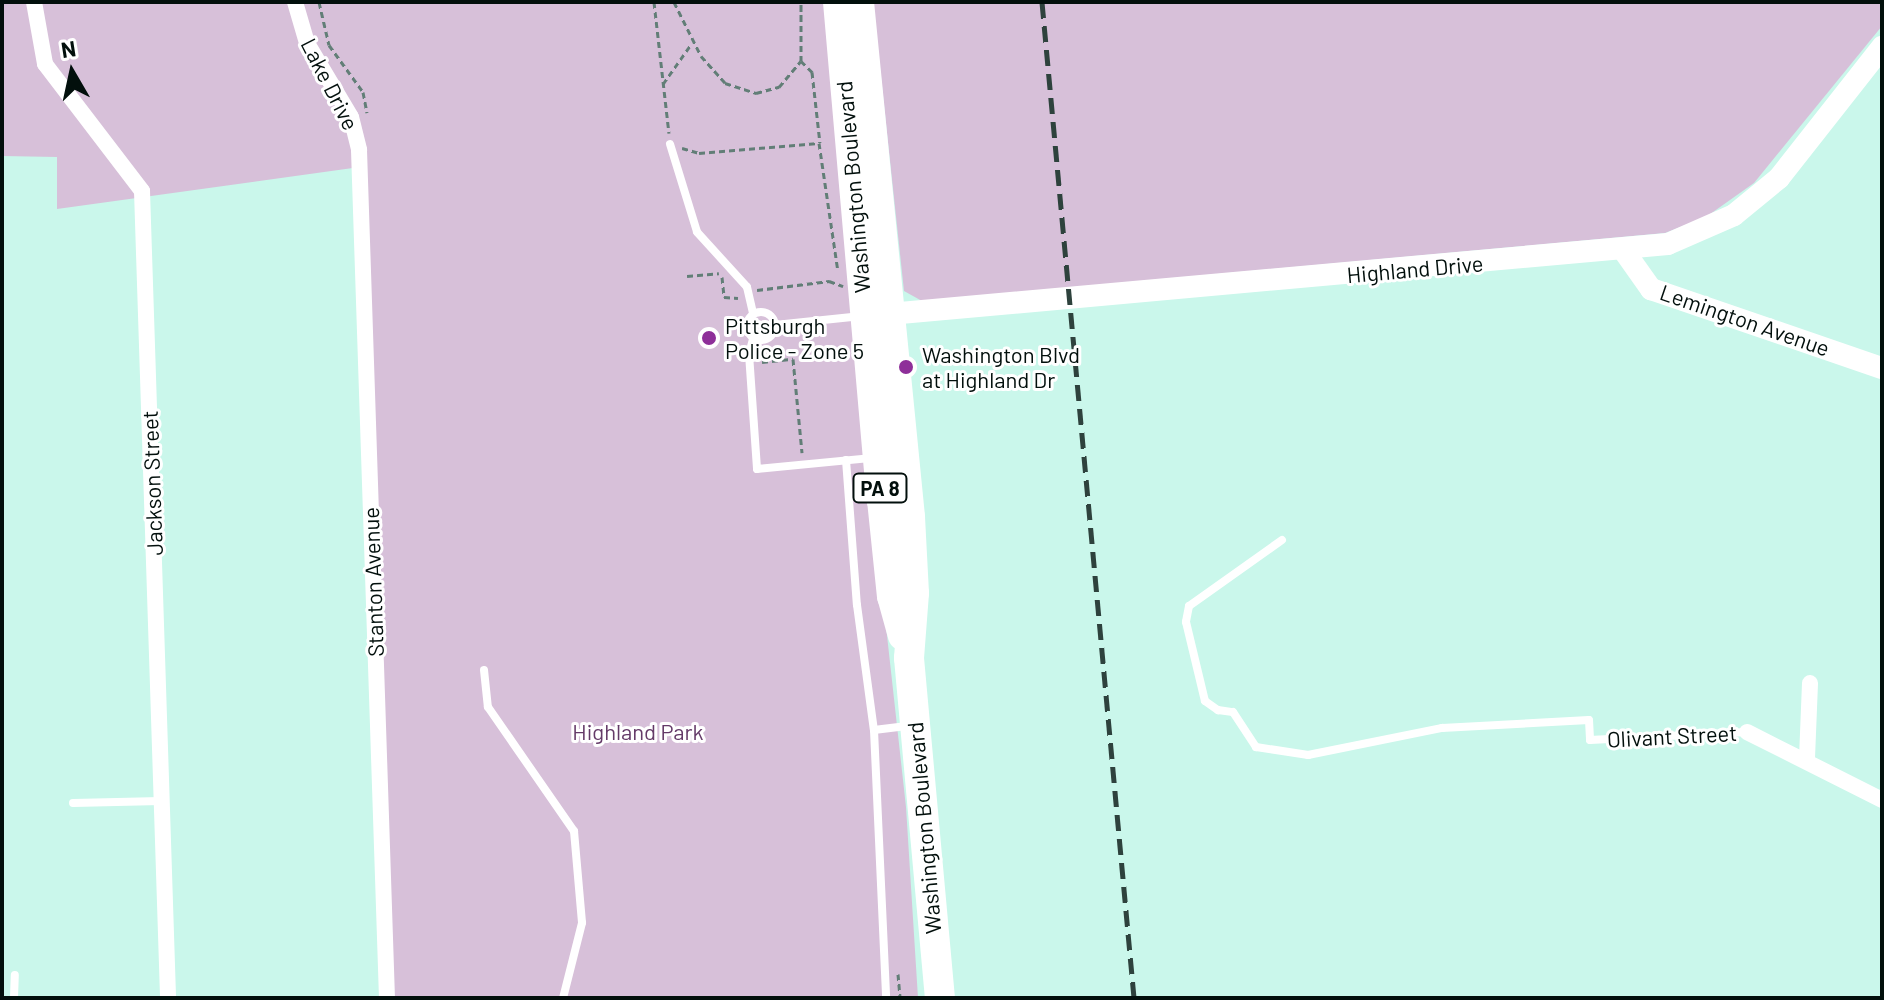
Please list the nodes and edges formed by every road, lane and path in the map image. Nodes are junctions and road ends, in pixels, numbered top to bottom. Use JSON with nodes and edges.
{"nodes":[{"id":1,"x":34,"y":2,"type":"edge"},
{"id":2,"x":295,"y":2,"type":"edge"},
{"id":3,"x":319,"y":2,"type":"edge"},
{"id":4,"x":654,"y":2,"type":"edge"},
{"id":5,"x":674,"y":2,"type":"edge"},
{"id":6,"x":801,"y":2,"type":"edge"},
{"id":7,"x":838,"y":2,"type":"edge"},
{"id":8,"x":859,"y":2,"type":"edge"},
{"id":9,"x":692,"y":43,"type":"junction"},
{"id":10,"x":1882,"y":47,"type":"edge"},
{"id":11,"x":801,"y":61,"type":"junction"},
{"id":12,"x":663,"y":84,"type":"junction"},
{"id":13,"x":368,"y":119,"type":"dead end"},
{"id":14,"x":820,"y":143,"type":"junction"},
{"id":15,"x":670,"y":144,"type":"joint"},
{"id":16,"x":699,"y":153,"type":"dead end"},
{"id":17,"x":360,"y":167,"type":"joint"},
{"id":18,"x":1624,"y":251,"type":"junction"},
{"id":19,"x":687,"y":276,"type":"dead end"},
{"id":20,"x":850,"y":285,"type":"dead end"},
{"id":21,"x":840,"y":286,"type":"junction"},
{"id":22,"x":754,"y":292,"type":"dead end"},
{"id":23,"x":731,"y":299,"type":"dead end"},
{"id":24,"x":753,"y":313,"type":"junction"},
{"id":25,"x":867,"y":316,"type":"junction"},
{"id":26,"x":775,"y":325,"type":"junction"},
{"id":27,"x":753,"y":339,"type":"junction"},
{"id":28,"x":757,"y":360,"type":"dead end"},
{"id":29,"x":1882,"y":368,"type":"edge"},
{"id":30,"x":802,"y":455,"type":"dead end"},
{"id":31,"x":877,"y":457,"type":"junction"},
{"id":32,"x":846,"y":460,"type":"junction"},
{"id":33,"x":1282,"y":540,"type":"dead end"},
{"id":34,"x":909,"y":658,"type":"junction"},
{"id":35,"x":484,"y":670,"type":"dead end"},
{"id":36,"x":1810,"y":683,"type":"dead end"},
{"id":37,"x":915,"y":725,"type":"junction"},
{"id":38,"x":874,"y":730,"type":"junction"},
{"id":39,"x":1747,"y":732,"type":"joint"},
{"id":40,"x":1807,"y":758,"type":"junction"},
{"id":41,"x":162,"y":800,"type":"junction"},
{"id":42,"x":1882,"y":800,"type":"edge"},
{"id":43,"x":73,"y":803,"type":"dead end"},
{"id":44,"x":15,"y":975,"type":"dead end"},
{"id":45,"x":14,"y":998,"type":"edge"},
{"id":46,"x":168,"y":998,"type":"edge"},
{"id":47,"x":387,"y":998,"type":"edge"},
{"id":48,"x":563,"y":998,"type":"edge"},
{"id":49,"x":886,"y":998,"type":"edge"},
{"id":50,"x":940,"y":998,"type":"edge"}],
"edges":[{"from":1,"to":41,"type":"street","name":"Jackson Street"},
{"from":2,"to":17,"type":"street","name":"Lake Drive"},
{"from":3,"to":13,"type":"path"},
{"from":4,"to":12,"type":"path"},
{"from":5,"to":9,"type":"path"},
{"from":6,"to":11,"type":"path"},
{"from":7,"to":25,"type":"highway","name":"Washington Boulevard","number":"PA 8"},
{"from":8,"to":25,"type":"highway","name":"Washington Boulevard","number":"PA 8"},
{"from":9,"to":11,"type":"path"},
{"from":9,"to":12,"type":"path"},
{"from":10,"to":18,"type":"street","name":"Highland Drive"},
{"from":11,"to":14,"type":"path"},
{"from":12,"to":15,"type":"path"},
{"from":14,"to":16,"type":"path"},
{"from":14,"to":21,"type":"path"},
{"from":15,"to":24,"type":"lane"},
{"from":17,"to":47,"type":"street","name":"Stanton Avenue"},
{"from":18,"to":25,"type":"street","name":"Highland Drive"},
{"from":18,"to":29,"type":"street","name":"Lemington Avenue"},
{"from":19,"to":23,"type":"path"},
{"from":20,"to":21,"type":"path"},
{"from":21,"to":22,"type":"path"},
{"from":21,"to":25,"type":"path"},
{"from":24,"to":26,"type":"lane"},
{"from":24,"to":27,"type":"lane"},
{"from":25,"to":26,"type":"lane"},
{"from":25,"to":31,"type":"highway","name":"Washington Boulevard","number":"PA 8"},
{"from":25,"to":34,"type":"highway","name":"Washington Boulevard","number":"PA 8"},
{"from":26,"to":27,"type":"lane"},
{"from":27,"to":32,"type":"lane"},
{"from":28,"to":30,"type":"path"},
{"from":31,"to":32,"type":"lane"},
{"from":31,"to":34,"type":"highway","name":"Washington Boulevard","number":"PA 8"},
{"from":32,"to":38,"type":"lane"},
{"from":33,"to":39,"type":"lane","name":"Olivant Street"},
{"from":34,"to":37,"type":"highway","name":"Washington Boulevard","number":"PA 8"},
{"from":35,"to":48,"type":"lane"},
{"from":36,"to":40,"type":"street"},
{"from":37,"to":38,"type":"lane"},
{"from":37,"to":50,"type":"highway","name":"Washington Boulevard","number":"PA 8"},
{"from":38,"to":49,"type":"lane"},
{"from":39,"to":40,"type":"street","name":"Olivant Street"},
{"from":40,"to":42,"type":"street","name":"Olivant Street"},
{"from":41,"to":43,"type":"lane"},
{"from":41,"to":46,"type":"street","name":"Jackson Street"},
{"from":44,"to":45,"type":"lane"}]}
